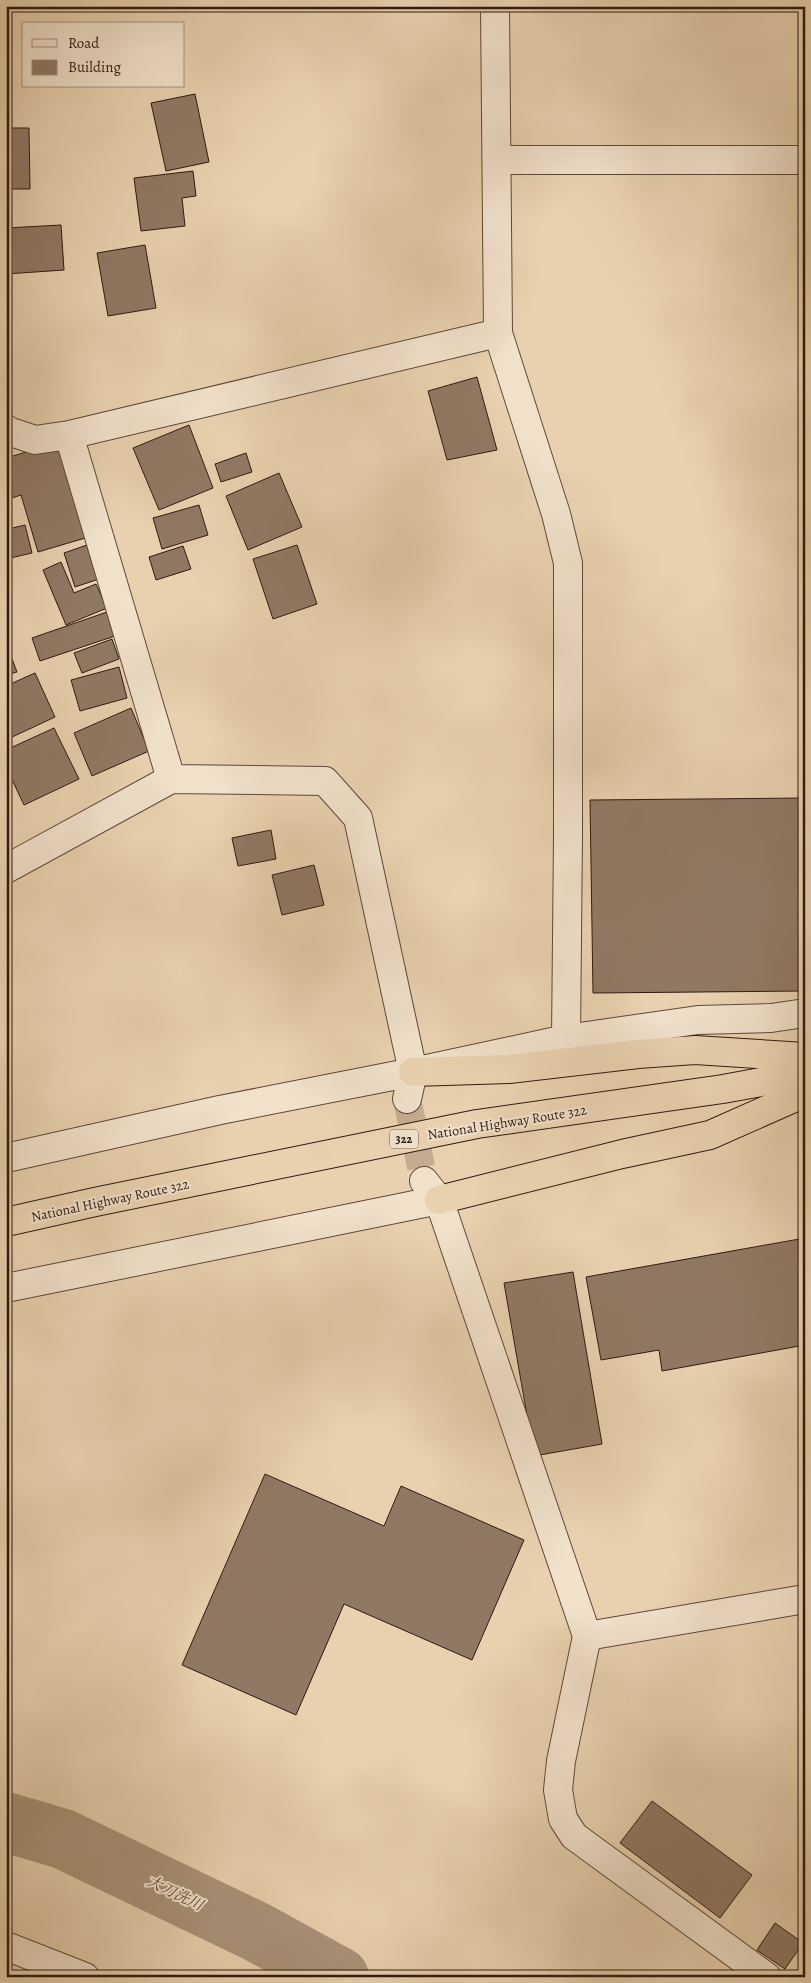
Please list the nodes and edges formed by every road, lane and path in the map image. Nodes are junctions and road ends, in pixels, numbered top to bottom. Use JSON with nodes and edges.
{"nodes":[{"id":1,"x":495,"y":6,"type":"edge"},
{"id":2,"x":497,"y":160,"type":"junction"},
{"id":3,"x":805,"y":160,"type":"edge"},
{"id":4,"x":498,"y":333,"type":"junction"},
{"id":5,"x":6,"y":428,"type":"edge"},
{"id":6,"x":69,"y":435,"type":"junction"},
{"id":7,"x":171,"y":779,"type":"junction"},
{"id":8,"x":6,"y":869,"type":"edge"},
{"id":9,"x":805,"y":1013,"type":"edge"},
{"id":10,"x":566,"y":1038,"type":"junction"},
{"id":11,"x":805,"y":1057,"type":"edge"},
{"id":12,"x":413,"y":1072,"type":"junction"},
{"id":13,"x":805,"y":1074,"type":"edge"},
{"id":14,"x":805,"y":1092,"type":"edge"},
{"id":15,"x":406,"y":1099,"type":"tunnel mouth"},
{"id":16,"x":6,"y":1158,"type":"edge"},
{"id":17,"x":432,"y":1191,"type":"junction"},
{"id":18,"x":6,"y":1222,"type":"edge"},
{"id":19,"x":6,"y":1288,"type":"edge"},
{"id":20,"x":805,"y":1599,"type":"edge"},
{"id":21,"x":587,"y":1636,"type":"junction"},
{"id":22,"x":6,"y":1946,"type":"edge"},
{"id":23,"x":85,"y":1977,"type":"edge"},
{"id":24,"x":767,"y":1977,"type":"edge"}],
"edges":[{"from":1,"to":2,"type":"street"},
{"from":2,"to":3,"type":"street"},
{"from":2,"to":4,"type":"street"},
{"from":4,"to":6,"type":"street"},
{"from":4,"to":10,"type":"street"},
{"from":5,"to":6,"type":"street"},
{"from":6,"to":7,"type":"street"},
{"from":7,"to":8,"type":"street"},
{"from":7,"to":12,"type":"street"},
{"from":9,"to":10,"type":"street"},
{"from":10,"to":12,"type":"street"},
{"from":11,"to":12,"type":"highway"},
{"from":12,"to":15,"type":"street"},
{"from":12,"to":16,"type":"street"},
{"from":13,"to":18,"type":"highway","name":"National Highway Route 322","number":"322"},
{"from":14,"to":17,"type":"highway"},
{"from":17,"to":19,"type":"street"},
{"from":17,"to":21,"type":"street"},
{"from":20,"to":21,"type":"street"},
{"from":21,"to":24,"type":"street"},
{"from":22,"to":23,"type":"street"}]}
